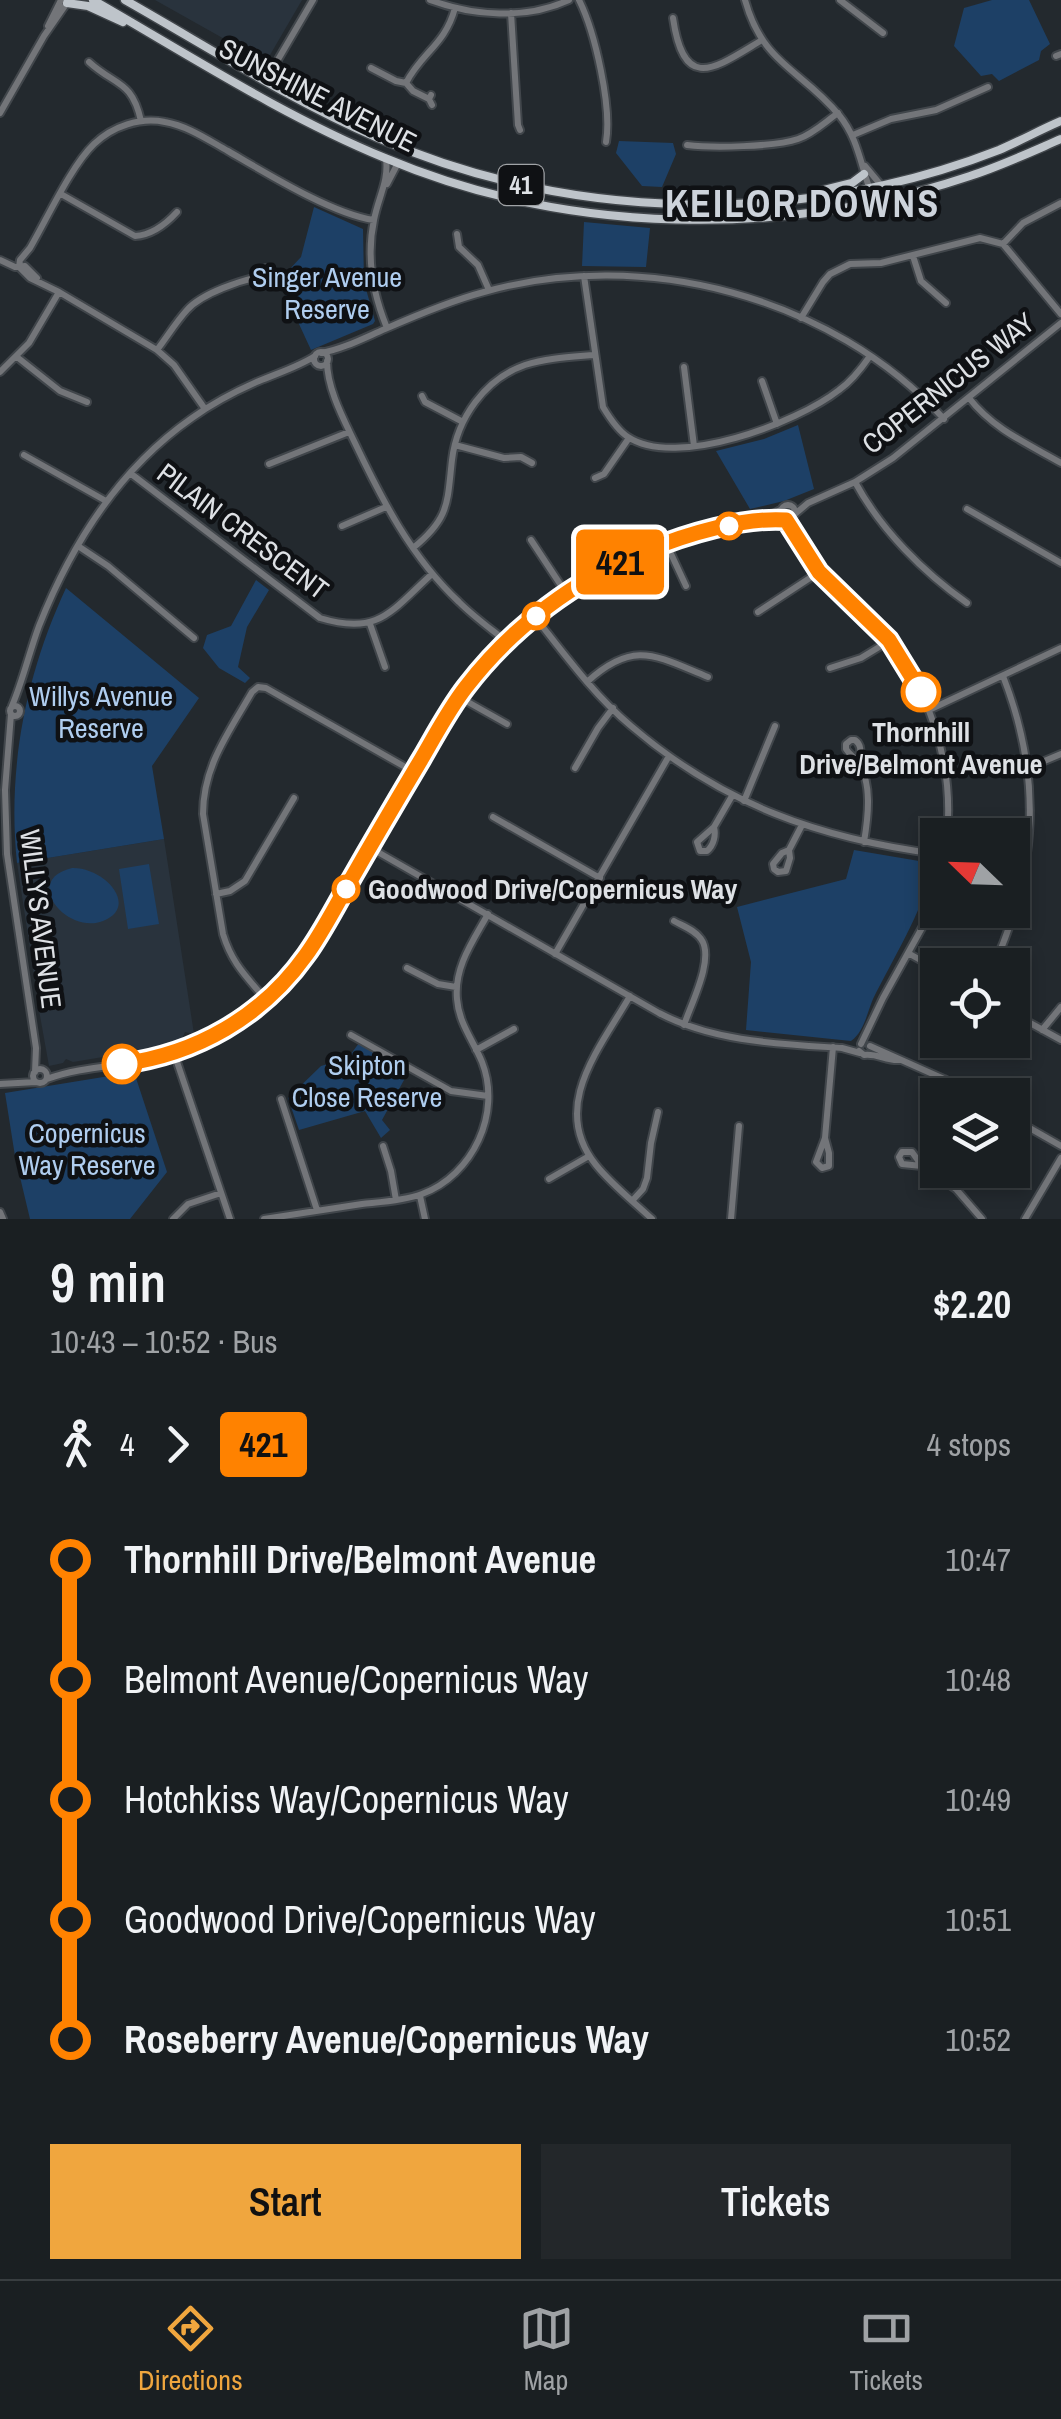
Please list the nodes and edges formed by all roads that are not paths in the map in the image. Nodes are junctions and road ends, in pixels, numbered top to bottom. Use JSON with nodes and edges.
{"nodes":[{"id":1,"x":93,"y":0,"type":"edge"},
{"id":2,"x":125,"y":0,"type":"edge"},
{"id":3,"x":312,"y":0,"type":"edge"},
{"id":4,"x":430,"y":0,"type":"edge"},
{"id":5,"x":568,"y":0,"type":"edge"},
{"id":6,"x":579,"y":0,"type":"edge"},
{"id":7,"x":745,"y":0,"type":"edge"},
{"id":8,"x":840,"y":0,"type":"edge"},
{"id":9,"x":66,"y":1,"type":"edge"},
{"id":10,"x":455,"y":8,"type":"junction"},
{"id":11,"x":512,"y":14,"type":"junction"},
{"id":12,"x":673,"y":18,"type":"dead end"},
{"id":13,"x":142,"y":28,"type":"junction"},
{"id":14,"x":883,"y":32,"type":"dead end"},
{"id":15,"x":762,"y":40,"type":"junction"},
{"id":16,"x":90,"y":67,"type":"dead end"},
{"id":17,"x":372,"y":68,"type":"dead end"},
{"id":18,"x":266,"y":80,"type":"junction"},
{"id":19,"x":406,"y":82,"type":"junction"},
{"id":20,"x":988,"y":87,"type":"dead end"},
{"id":21,"x":258,"y":94,"type":"junction"},
{"id":22,"x":431,"y":100,"type":"dead end"},
{"id":23,"x":838,"y":113,"type":"junction"},
{"id":24,"x":0,"y":114,"type":"edge"},
{"id":25,"x":140,"y":121,"type":"junction"},
{"id":26,"x":341,"y":121,"type":"junction"},
{"id":27,"x":1061,"y":121,"type":"edge"},
{"id":28,"x":517,"y":127,"type":"dead end"},
{"id":29,"x":853,"y":135,"type":"junction"},
{"id":30,"x":1061,"y":138,"type":"edge"},
{"id":31,"x":607,"y":144,"type":"dead end"},
{"id":32,"x":687,"y":145,"type":"dead end"},
{"id":33,"x":386,"y":158,"type":"junction"},
{"id":34,"x":398,"y":163,"type":"junction"},
{"id":35,"x":992,"y":168,"type":"junction"},
{"id":36,"x":864,"y":169,"type":"junction"},
{"id":37,"x":924,"y":174,"type":"junction"},
{"id":38,"x":880,"y":184,"type":"junction"},
{"id":39,"x":938,"y":186,"type":"junction"},
{"id":40,"x":868,"y":187,"type":"junction"},
{"id":41,"x":384,"y":189,"type":"junction"},
{"id":42,"x":61,"y":194,"type":"junction"},
{"id":43,"x":796,"y":198,"type":"junction"},
{"id":44,"x":1061,"y":204,"type":"edge"},
{"id":45,"x":374,"y":220,"type":"junction"},
{"id":46,"x":180,"y":223,"type":"dead end"},
{"id":47,"x":454,"y":239,"type":"dead end"},
{"id":48,"x":1003,"y":244,"type":"junction"},
{"id":49,"x":913,"y":256,"type":"junction"},
{"id":50,"x":0,"y":260,"type":"edge"},
{"id":51,"x":22,"y":267,"type":"junction"},
{"id":52,"x":264,"y":275,"type":"dead end"},
{"id":53,"x":584,"y":276,"type":"junction"},
{"id":54,"x":489,"y":290,"type":"junction"},
{"id":55,"x":59,"y":292,"type":"junction"},
{"id":56,"x":946,"y":303,"type":"dead end"},
{"id":57,"x":1061,"y":314,"type":"edge"},
{"id":58,"x":802,"y":318,"type":"junction"},
{"id":59,"x":1061,"y":323,"type":"edge"},
{"id":60,"x":388,"y":328,"type":"junction"},
{"id":61,"x":342,"y":348,"type":"junction"},
{"id":62,"x":157,"y":350,"type":"junction"},
{"id":63,"x":594,"y":355,"type":"junction"},
{"id":64,"x":17,"y":356,"type":"junction"},
{"id":65,"x":870,"y":356,"type":"junction"},
{"id":66,"x":318,"y":360,"type":"junction"},
{"id":67,"x":327,"y":361,"type":"junction"},
{"id":68,"x":684,"y":367,"type":"dead end"},
{"id":69,"x":0,"y":372,"type":"edge"},
{"id":70,"x":328,"y":378,"type":"junction"},
{"id":71,"x":762,"y":381,"type":"dead end"},
{"id":72,"x":969,"y":398,"type":"junction"},
{"id":73,"x":87,"y":402,"type":"dead end"},
{"id":74,"x":422,"y":402,"type":"dead end"},
{"id":75,"x":205,"y":409,"type":"junction"},
{"id":76,"x":944,"y":419,"type":"junction"},
{"id":77,"x":462,"y":422,"type":"junction"},
{"id":78,"x":778,"y":424,"type":"junction"},
{"id":79,"x":349,"y":432,"type":"junction"},
{"id":80,"x":628,"y":438,"type":"junction"},
{"id":81,"x":455,"y":445,"type":"junction"},
{"id":82,"x":694,"y":446,"type":"junction"},
{"id":83,"x":24,"y":455,"type":"dead end"},
{"id":84,"x":532,"y":463,"type":"dead end"},
{"id":85,"x":1061,"y":463,"type":"edge"},
{"id":86,"x":268,"y":464,"type":"dead end"},
{"id":87,"x":130,"y":472,"type":"junction"},
{"id":88,"x":595,"y":478,"type":"dead end"},
{"id":89,"x":855,"y":482,"type":"junction"},
{"id":90,"x":106,"y":501,"type":"junction"},
{"id":91,"x":808,"y":504,"type":"junction"},
{"id":92,"x":386,"y":507,"type":"junction"},
{"id":93,"x":786,"y":507,"type":"junction"},
{"id":94,"x":967,"y":510,"type":"dead end"},
{"id":95,"x":790,"y":517,"type":"junction"},
{"id":96,"x":762,"y":519,"type":"junction"},
{"id":97,"x":342,"y":526,"type":"dead end"},
{"id":98,"x":530,"y":540,"type":"dead end"},
{"id":99,"x":666,"y":543,"type":"junction"},
{"id":100,"x":78,"y":546,"type":"junction"},
{"id":101,"x":413,"y":548,"type":"junction"},
{"id":102,"x":1061,"y":563,"type":"edge"},
{"id":103,"x":819,"y":572,"type":"junction"},
{"id":104,"x":432,"y":574,"type":"junction"},
{"id":105,"x":686,"y":586,"type":"dead end"},
{"id":106,"x":566,"y":593,"type":"junction"},
{"id":107,"x":967,"y":603,"type":"dead end"},
{"id":108,"x":758,"y":612,"type":"dead end"},
{"id":109,"x":535,"y":617,"type":"junction"},
{"id":110,"x":370,"y":624,"type":"junction"},
{"id":111,"x":194,"y":638,"type":"dead end"},
{"id":112,"x":889,"y":640,"type":"junction"},
{"id":113,"x":507,"y":642,"type":"junction"},
{"id":114,"x":1061,"y":648,"type":"edge"},
{"id":115,"x":385,"y":667,"type":"dead end"},
{"id":116,"x":830,"y":668,"type":"dead end"},
{"id":117,"x":1003,"y":676,"type":"junction"},
{"id":118,"x":708,"y":677,"type":"dead end"},
{"id":119,"x":587,"y":682,"type":"junction"},
{"id":120,"x":459,"y":697,"type":"junction"},
{"id":121,"x":0,"y":708,"type":"edge"},
{"id":122,"x":613,"y":708,"type":"junction"},
{"id":123,"x":14,"y":710,"type":"junction"},
{"id":124,"x":929,"y":710,"type":"junction"},
{"id":125,"x":507,"y":724,"type":"dead end"},
{"id":126,"x":775,"y":726,"type":"dead end"},
{"id":127,"x":1061,"y":754,"type":"edge"},
{"id":128,"x":669,"y":756,"type":"junction"},
{"id":129,"x":858,"y":762,"type":"dead end"},
{"id":130,"x":1028,"y":762,"type":"junction"},
{"id":131,"x":575,"y":768,"type":"dead end"},
{"id":132,"x":414,"y":772,"type":"junction"},
{"id":133,"x":3,"y":790,"type":"edge"},
{"id":134,"x":732,"y":796,"type":"junction"},
{"id":135,"x":294,"y":798,"type":"dead end"},
{"id":136,"x":744,"y":802,"type":"junction"},
{"id":137,"x":492,"y":816,"type":"dead end"},
{"id":138,"x":948,"y":818,"type":"edge"},
{"id":139,"x":802,"y":824,"type":"junction"},
{"id":140,"x":714,"y":827,"type":"dead end"},
{"id":141,"x":864,"y":842,"type":"junction"},
{"id":142,"x":370,"y":847,"type":"junction"},
{"id":143,"x":790,"y":850,"type":"dead end"},
{"id":144,"x":920,"y":851,"type":"edge"},
{"id":145,"x":600,"y":878,"type":"junction"},
{"id":146,"x":216,"y":894,"type":"junction"},
{"id":147,"x":488,"y":914,"type":"junction"},
{"id":148,"x":674,"y":921,"type":"dead end"},
{"id":149,"x":922,"y":928,"type":"edge"},
{"id":150,"x":1002,"y":948,"type":"edge"},
{"id":151,"x":908,"y":953,"type":"junction"},
{"id":152,"x":555,"y":954,"type":"junction"},
{"id":153,"x":920,"y":960,"type":"edge"},
{"id":154,"x":407,"y":968,"type":"dead end"},
{"id":155,"x":457,"y":987,"type":"junction"},
{"id":156,"x":630,"y":996,"type":"junction"},
{"id":157,"x":266,"y":1000,"type":"junction"},
{"id":158,"x":1061,"y":1007,"type":"edge"},
{"id":159,"x":1030,"y":1023,"type":"edge"},
{"id":160,"x":684,"y":1025,"type":"junction"},
{"id":161,"x":515,"y":1029,"type":"dead end"},
{"id":162,"x":1042,"y":1030,"type":"junction"},
{"id":163,"x":351,"y":1035,"type":"dead end"},
{"id":164,"x":1061,"y":1040,"type":"edge"},
{"id":165,"x":36,"y":1048,"type":"junction"},
{"id":166,"x":837,"y":1048,"type":"junction"},
{"id":167,"x":865,"y":1048,"type":"junction"},
{"id":168,"x":476,"y":1050,"type":"junction"},
{"id":169,"x":174,"y":1053,"type":"junction"},
{"id":170,"x":34,"y":1073,"type":"junction"},
{"id":171,"x":46,"y":1073,"type":"junction"},
{"id":172,"x":942,"y":1078,"type":"edge"},
{"id":173,"x":16,"y":1082,"type":"junction"},
{"id":174,"x":37,"y":1082,"type":"junction"},
{"id":175,"x":0,"y":1084,"type":"edge"},
{"id":176,"x":488,"y":1096,"type":"junction"},
{"id":177,"x":281,"y":1098,"type":"dead end"},
{"id":178,"x":657,"y":1111,"type":"dead end"},
{"id":179,"x":739,"y":1125,"type":"dead end"},
{"id":180,"x":1030,"y":1128,"type":"edge"},
{"id":181,"x":825,"y":1138,"type":"dead end"},
{"id":182,"x":383,"y":1146,"type":"dead end"},
{"id":183,"x":1061,"y":1146,"type":"edge"},
{"id":184,"x":589,"y":1156,"type":"junction"},
{"id":185,"x":1061,"y":1158,"type":"edge"},
{"id":186,"x":548,"y":1178,"type":"dead end"},
{"id":187,"x":955,"y":1188,"type":"edge"},
{"id":188,"x":221,"y":1193,"type":"junction"},
{"id":189,"x":420,"y":1196,"type":"junction"},
{"id":190,"x":396,"y":1200,"type":"junction"},
{"id":191,"x":632,"y":1200,"type":"junction"},
{"id":192,"x":338,"y":1208,"type":"junction"},
{"id":193,"x":316,"y":1210,"type":"junction"},
{"id":194,"x":173,"y":1219,"type":"edge"},
{"id":195,"x":230,"y":1219,"type":"edge"},
{"id":196,"x":264,"y":1219,"type":"edge"},
{"id":197,"x":339,"y":1219,"type":"edge"},
{"id":198,"x":426,"y":1219,"type":"edge"},
{"id":199,"x":652,"y":1219,"type":"edge"},
{"id":200,"x":731,"y":1219,"type":"edge"},
{"id":201,"x":982,"y":1219,"type":"edge"},
{"id":202,"x":1024,"y":1219,"type":"edge"}],
"edges":[{"from":1,"to":13,"type":"main road","name":"SUNSHINE AVENUE","number":"41"},
{"from":2,"to":18,"type":"main road","name":"SUNSHINE AVENUE","number":"41"},
{"from":3,"to":18,"type":"street"},
{"from":4,"to":10,"type":"street"},
{"from":5,"to":11,"type":"street"},
{"from":6,"to":31,"type":"street"},
{"from":7,"to":15,"type":"street"},
{"from":8,"to":14,"type":"street"},
{"from":9,"to":13,"type":"main road"},
{"from":9,"to":24,"type":"street"},
{"from":10,"to":11,"type":"street"},
{"from":10,"to":19,"type":"street"},
{"from":11,"to":28,"type":"street"},
{"from":12,"to":15,"type":"street"},
{"from":13,"to":21,"type":"main road","name":"SUNSHINE AVENUE","number":"41"},
{"from":15,"to":23,"type":"street"},
{"from":16,"to":25,"type":"street"},
{"from":17,"to":19,"type":"street"},
{"from":18,"to":21,"type":"main road"},
{"from":18,"to":26,"type":"main road","name":"SUNSHINE AVENUE","number":"41"},
{"from":19,"to":22,"type":"street"},
{"from":20,"to":29,"type":"street"},
{"from":21,"to":33,"type":"main road","name":"SUNSHINE AVENUE","number":"41"},
{"from":23,"to":29,"type":"street"},
{"from":23,"to":32,"type":"street"},
{"from":25,"to":42,"type":"street"},
{"from":25,"to":45,"type":"street"},
{"from":26,"to":34,"type":"main road"},
{"from":26,"to":43,"type":"main road","name":"SUNSHINE AVENUE","number":"41"},
{"from":27,"to":37,"type":"main road","name":"SUNSHINE AVENUE","number":"41"},
{"from":29,"to":36,"type":"street"},
{"from":30,"to":35,"type":"main road","name":"SUNSHINE AVENUE","number":"41"},
{"from":33,"to":34,"type":"main road","name":"SUNSHINE AVENUE","number":"41"},
{"from":33,"to":41,"type":"street"},
{"from":34,"to":39,"type":"main road","name":"SUNSHINE AVENUE","number":"41"},
{"from":34,"to":41,"type":"street"},
{"from":35,"to":37,"type":"main road"},
{"from":35,"to":39,"type":"main road","name":"SUNSHINE AVENUE","number":"41"},
{"from":36,"to":38,"type":"street"},
{"from":36,"to":40,"type":"street"},
{"from":36,"to":43,"type":"main road"},
{"from":37,"to":38,"type":"main road","name":"SUNSHINE AVENUE","number":"41"},
{"from":38,"to":40,"type":"main road","name":"SUNSHINE AVENUE","number":"41"},
{"from":39,"to":40,"type":"main road"},
{"from":40,"to":43,"type":"main road","name":"SUNSHINE AVENUE","number":"41"},
{"from":41,"to":45,"type":"street"},
{"from":42,"to":46,"type":"street"},
{"from":42,"to":51,"type":"street"},
{"from":44,"to":48,"type":"street"},
{"from":45,"to":60,"type":"street"},
{"from":47,"to":54,"type":"street"},
{"from":48,"to":49,"type":"street"},
{"from":48,"to":57,"type":"street"},
{"from":49,"to":56,"type":"street"},
{"from":49,"to":58,"type":"street"},
{"from":50,"to":51,"type":"street"},
{"from":51,"to":55,"type":"street"},
{"from":52,"to":62,"type":"street"},
{"from":53,"to":54,"type":"street","name":"WILLYS AVENUE"},
{"from":53,"to":58,"type":"street","name":"WILLYS AVENUE"},
{"from":53,"to":63,"type":"street"},
{"from":54,"to":60,"type":"street","name":"WILLYS AVENUE"},
{"from":55,"to":62,"type":"street"},
{"from":55,"to":64,"type":"street"},
{"from":58,"to":65,"type":"street","name":"WILLYS AVENUE"},
{"from":59,"to":72,"type":"street","name":"COPERNICUS WAY"},
{"from":60,"to":61,"type":"street","name":"WILLYS AVENUE"},
{"from":61,"to":66,"type":"street","name":"WILLYS AVENUE"},
{"from":61,"to":67,"type":"street","name":"WILLYS AVENUE"},
{"from":62,"to":75,"type":"street"},
{"from":63,"to":77,"type":"street"},
{"from":63,"to":80,"type":"street"},
{"from":64,"to":69,"type":"street"},
{"from":64,"to":73,"type":"street"},
{"from":65,"to":76,"type":"street","name":"WILLYS AVENUE"},
{"from":65,"to":78,"type":"street"},
{"from":66,"to":67,"type":"street","name":"WILLYS AVENUE"},
{"from":66,"to":70,"type":"street"},
{"from":66,"to":75,"type":"street","name":"WILLYS AVENUE"},
{"from":67,"to":70,"type":"street"},
{"from":68,"to":82,"type":"street"},
{"from":70,"to":79,"type":"street"},
{"from":71,"to":78,"type":"street"},
{"from":72,"to":76,"type":"street","name":"COPERNICUS WAY"},
{"from":72,"to":85,"type":"street"},
{"from":74,"to":77,"type":"street"},
{"from":75,"to":87,"type":"street","name":"WILLYS AVENUE"},
{"from":76,"to":89,"type":"street","name":"COPERNICUS WAY"},
{"from":77,"to":81,"type":"street"},
{"from":78,"to":82,"type":"street"},
{"from":79,"to":86,"type":"street"},
{"from":79,"to":92,"type":"street"},
{"from":80,"to":82,"type":"street"},
{"from":80,"to":88,"type":"street"},
{"from":81,"to":84,"type":"street"},
{"from":81,"to":101,"type":"street"},
{"from":83,"to":90,"type":"street"},
{"from":87,"to":90,"type":"street","name":"WILLYS AVENUE"},
{"from":87,"to":110,"type":"street","name":"PILAIN CRESCENT"},
{"from":89,"to":91,"type":"street","name":"COPERNICUS WAY"},
{"from":89,"to":107,"type":"street"},
{"from":90,"to":100,"type":"street","name":"WILLYS AVENUE"},
{"from":91,"to":93,"type":"street","name":"COPERNICUS WAY"},
{"from":91,"to":95,"type":"street","name":"COPERNICUS WAY"},
{"from":92,"to":97,"type":"street"},
{"from":92,"to":101,"type":"street"},
{"from":93,"to":95,"type":"street"},
{"from":93,"to":95,"type":"street"},
{"from":93,"to":96,"type":"street","name":"COPERNICUS WAY"},
{"from":94,"to":102,"type":"street"},
{"from":95,"to":96,"type":"street","name":"COPERNICUS WAY"},
{"from":95,"to":103,"type":"street"},
{"from":96,"to":99,"type":"street","name":"COPERNICUS WAY"},
{"from":98,"to":106,"type":"street"},
{"from":99,"to":105,"type":"street"},
{"from":99,"to":106,"type":"street","name":"COPERNICUS WAY"},
{"from":100,"to":111,"type":"street"},
{"from":100,"to":123,"type":"street","name":"WILLYS AVENUE"},
{"from":101,"to":104,"type":"street"},
{"from":103,"to":108,"type":"street"},
{"from":103,"to":112,"type":"street"},
{"from":104,"to":110,"type":"street"},
{"from":104,"to":113,"type":"street"},
{"from":106,"to":109,"type":"street","name":"COPERNICUS WAY"},
{"from":109,"to":113,"type":"street","name":"COPERNICUS WAY"},
{"from":109,"to":119,"type":"street"},
{"from":110,"to":115,"type":"street"},
{"from":112,"to":116,"type":"street"},
{"from":112,"to":124,"type":"street"},
{"from":113,"to":120,"type":"street","name":"COPERNICUS WAY"},
{"from":114,"to":117,"type":"street"},
{"from":117,"to":124,"type":"street"},
{"from":117,"to":130,"type":"street"},
{"from":118,"to":119,"type":"street"},
{"from":119,"to":122,"type":"street"},
{"from":120,"to":125,"type":"street"},
{"from":120,"to":132,"type":"street","name":"COPERNICUS WAY"},
{"from":121,"to":123,"type":"street"},
{"from":122,"to":128,"type":"street"},
{"from":122,"to":131,"type":"street"},
{"from":123,"to":133,"type":"street","name":"WILLYS AVENUE"},
{"from":124,"to":138,"type":"street"},
{"from":126,"to":136,"type":"street"},
{"from":127,"to":130,"type":"street"},
{"from":128,"to":134,"type":"street"},
{"from":128,"to":145,"type":"street"},
{"from":129,"to":141,"type":"street"},
{"from":130,"to":150,"type":"street"},
{"from":132,"to":142,"type":"street","name":"COPERNICUS WAY"},
{"from":132,"to":146,"type":"street"},
{"from":133,"to":165,"type":"street","name":"WILLYS AVENUE"},
{"from":134,"to":136,"type":"street"},
{"from":134,"to":140,"type":"street"},
{"from":135,"to":146,"type":"street"},
{"from":136,"to":139,"type":"street"},
{"from":137,"to":145,"type":"street"},
{"from":139,"to":141,"type":"street"},
{"from":139,"to":143,"type":"street"},
{"from":141,"to":144,"type":"street"},
{"from":142,"to":147,"type":"street"},
{"from":142,"to":157,"type":"street","name":"COPERNICUS WAY"},
{"from":145,"to":152,"type":"street"},
{"from":146,"to":157,"type":"street"},
{"from":147,"to":152,"type":"street"},
{"from":147,"to":155,"type":"street"},
{"from":148,"to":160,"type":"street"},
{"from":149,"to":151,"type":"street"},
{"from":151,"to":153,"type":"street"},
{"from":151,"to":167,"type":"street"},
{"from":152,"to":156,"type":"street"},
{"from":154,"to":155,"type":"street"},
{"from":155,"to":168,"type":"street"},
{"from":156,"to":160,"type":"street"},
{"from":156,"to":184,"type":"street"},
{"from":157,"to":169,"type":"street","name":"COPERNICUS WAY"},
{"from":158,"to":162,"type":"street"},
{"from":159,"to":162,"type":"street"},
{"from":160,"to":166,"type":"street"},
{"from":161,"to":168,"type":"street"},
{"from":162,"to":164,"type":"street"},
{"from":163,"to":176,"type":"street"},
{"from":165,"to":170,"type":"street","name":"WILLYS AVENUE"},
{"from":165,"to":171,"type":"street","name":"WILLYS AVENUE"},
{"from":166,"to":167,"type":"street"},
{"from":166,"to":181,"type":"street"},
{"from":167,"to":172,"type":"street"},
{"from":168,"to":176,"type":"street"},
{"from":169,"to":171,"type":"street","name":"COPERNICUS WAY"},
{"from":169,"to":188,"type":"street"},
{"from":170,"to":171,"type":"street"},
{"from":170,"to":173,"type":"street"},
{"from":170,"to":174,"type":"street"},
{"from":171,"to":174,"type":"street"},
{"from":173,"to":174,"type":"street"},
{"from":173,"to":175,"type":"street"},
{"from":176,"to":189,"type":"street"},
{"from":177,"to":193,"type":"street"},
{"from":178,"to":191,"type":"street"},
{"from":179,"to":200,"type":"street"},
{"from":180,"to":183,"type":"street"},
{"from":182,"to":190,"type":"street"},
{"from":184,"to":186,"type":"street"},
{"from":184,"to":191,"type":"street"},
{"from":185,"to":202,"type":"street"},
{"from":187,"to":201,"type":"street"},
{"from":188,"to":194,"type":"street"},
{"from":188,"to":195,"type":"street"},
{"from":189,"to":190,"type":"street"},
{"from":189,"to":198,"type":"street"},
{"from":190,"to":192,"type":"street"},
{"from":191,"to":199,"type":"street"},
{"from":192,"to":193,"type":"street"},
{"from":192,"to":197,"type":"street"},
{"from":193,"to":196,"type":"street"}]}
